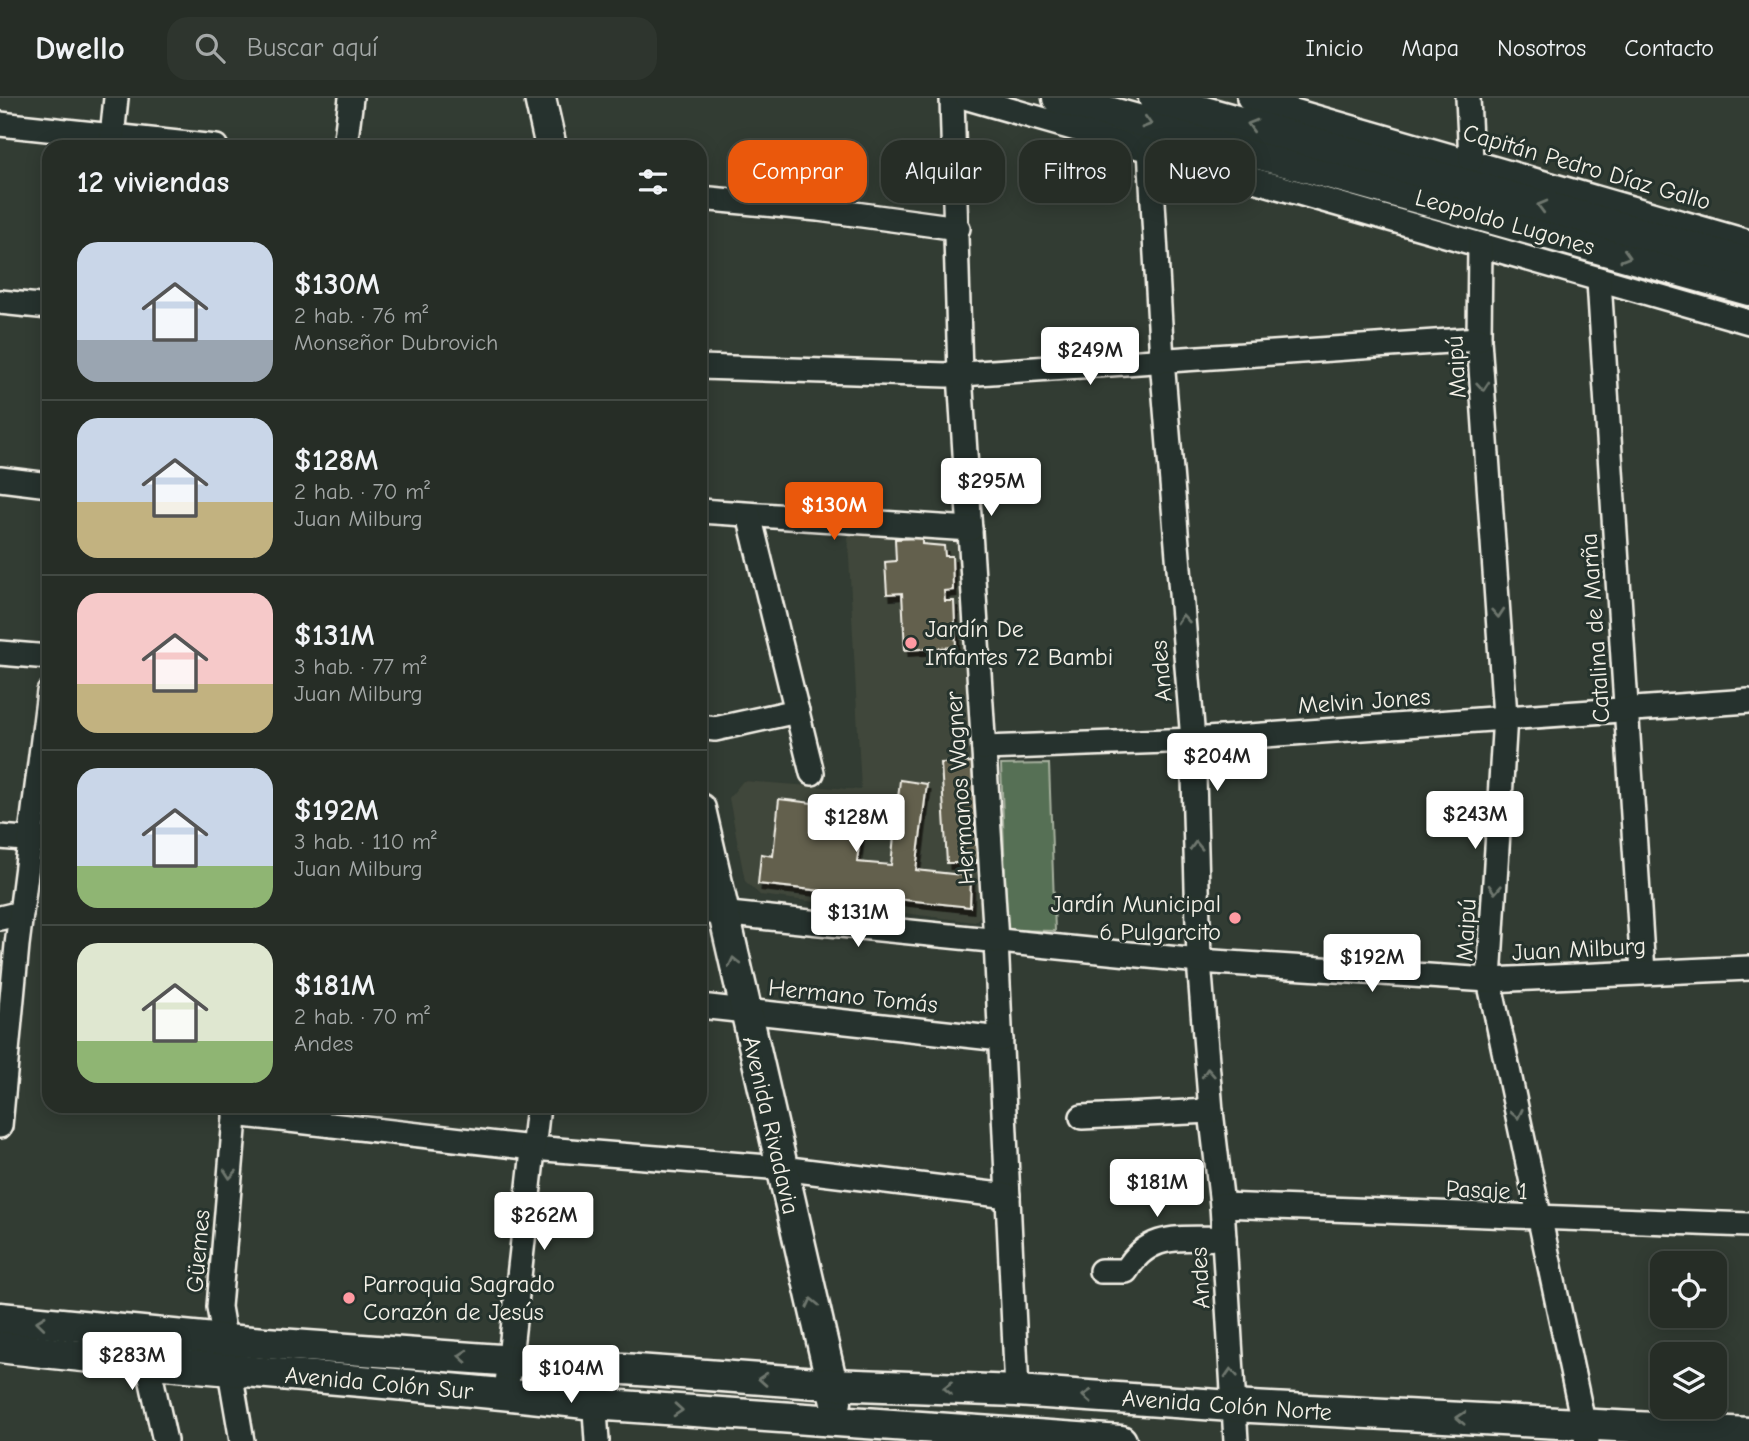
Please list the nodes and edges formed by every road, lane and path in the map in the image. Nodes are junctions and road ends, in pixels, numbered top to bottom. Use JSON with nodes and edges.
{"nodes":[{"id":1,"x":116,"y":98,"type":"edge"},
{"id":2,"x":351,"y":98,"type":"edge"},
{"id":3,"x":540,"y":98,"type":"edge"},
{"id":4,"x":952,"y":98,"type":"edge"},
{"id":5,"x":968,"y":98,"type":"edge"},
{"id":6,"x":1058,"y":98,"type":"edge"},
{"id":7,"x":1154,"y":98,"type":"edge"},
{"id":8,"x":1249,"y":98,"type":"edge"},
{"id":9,"x":1468,"y":98,"type":"edge"},
{"id":10,"x":0,"y":124,"type":"edge"},
{"id":11,"x":104,"y":140,"type":"edge"},
{"id":12,"x":111,"y":140,"type":"edge"},
{"id":13,"x":346,"y":140,"type":"edge"},
{"id":14,"x":549,"y":140,"type":"edge"},
{"id":15,"x":1145,"y":148,"type":"edge"},
{"id":16,"x":1471,"y":160,"type":"junction"},
{"id":17,"x":1255,"y":180,"type":"edge"},
{"id":18,"x":707,"y":199,"type":"edge"},
{"id":19,"x":1153,"y":203,"type":"edge"},
{"id":20,"x":958,"y":228,"type":"junction"},
{"id":21,"x":1749,"y":242,"type":"edge"},
{"id":22,"x":1480,"y":245,"type":"junction"},
{"id":23,"x":1749,"y":263,"type":"edge"},
{"id":24,"x":1598,"y":281,"type":"junction"},
{"id":25,"x":1749,"y":290,"type":"edge"},
{"id":26,"x":0,"y":302,"type":"edge"},
{"id":27,"x":42,"y":306,"type":"edge"},
{"id":28,"x":1749,"y":322,"type":"edge"},
{"id":29,"x":1479,"y":339,"type":"junction"},
{"id":30,"x":1162,"y":360,"type":"junction"},
{"id":31,"x":707,"y":367,"type":"edge"},
{"id":32,"x":960,"y":374,"type":"junction"},
{"id":33,"x":0,"y":480,"type":"edge"},
{"id":34,"x":42,"y":484,"type":"edge"},
{"id":35,"x":707,"y":511,"type":"edge"},
{"id":36,"x":749,"y":514,"type":"junction"},
{"id":37,"x":970,"y":529,"type":"junction"},
{"id":38,"x":0,"y":653,"type":"edge"},
{"id":39,"x":42,"y":656,"type":"edge"},
{"id":40,"x":1749,"y":702,"type":"edge"},
{"id":41,"x":1626,"y":708,"type":"junction"},
{"id":42,"x":797,"y":711,"type":"junction"},
{"id":43,"x":1505,"y":716,"type":"junction"},
{"id":44,"x":707,"y":728,"type":"edge"},
{"id":45,"x":1193,"y":740,"type":"junction"},
{"id":46,"x":984,"y":748,"type":"junction"},
{"id":47,"x":811,"y":773,"type":"dead end"},
{"id":48,"x":42,"y":807,"type":"edge"},
{"id":49,"x":0,"y":837,"type":"edge"},
{"id":50,"x":40,"y":840,"type":"edge"},
{"id":51,"x":707,"y":869,"type":"edge"},
{"id":52,"x":712,"y":912,"type":"edge"},
{"id":53,"x":10,"y":916,"type":"edge"},
{"id":54,"x":996,"y":941,"type":"junction"},
{"id":55,"x":8,"y":947,"type":"edge"},
{"id":56,"x":1199,"y":961,"type":"junction"},
{"id":57,"x":1749,"y":968,"type":"edge"},
{"id":58,"x":1643,"y":972,"type":"junction"},
{"id":59,"x":1489,"y":979,"type":"junction"},
{"id":60,"x":707,"y":1007,"type":"edge"},
{"id":61,"x":745,"y":1010,"type":"junction"},
{"id":62,"x":1001,"y":1038,"type":"junction"},
{"id":63,"x":1211,"y":1111,"type":"junction"},
{"id":64,"x":236,"y":1113,"type":"edge"},
{"id":65,"x":259,"y":1113,"type":"edge"},
{"id":66,"x":537,"y":1113,"type":"edge"},
{"id":67,"x":1082,"y":1116,"type":"dead end"},
{"id":68,"x":0,"y":1126,"type":"edge"},
{"id":69,"x":533,"y":1148,"type":"junction"},
{"id":70,"x":781,"y":1168,"type":"junction"},
{"id":71,"x":1008,"y":1196,"type":"junction"},
{"id":72,"x":1223,"y":1205,"type":"junction"},
{"id":73,"x":1539,"y":1218,"type":"junction"},
{"id":74,"x":1749,"y":1225,"type":"edge"},
{"id":75,"x":1224,"y":1238,"type":"junction"},
{"id":76,"x":1101,"y":1270,"type":"dead end"},
{"id":77,"x":0,"y":1318,"type":"edge"},
{"id":78,"x":142,"y":1333,"type":"junction"},
{"id":79,"x":224,"y":1340,"type":"junction"},
{"id":80,"x":0,"y":1347,"type":"edge"},
{"id":81,"x":510,"y":1359,"type":"junction"},
{"id":82,"x":148,"y":1365,"type":"junction"},
{"id":83,"x":592,"y":1366,"type":"junction"},
{"id":84,"x":231,"y":1371,"type":"junction"},
{"id":85,"x":831,"y":1384,"type":"junction"},
{"id":86,"x":1017,"y":1391,"type":"junction"},
{"id":87,"x":506,"y":1394,"type":"junction"},
{"id":88,"x":593,"y":1404,"type":"junction"},
{"id":89,"x":1233,"y":1406,"type":"junction"},
{"id":90,"x":843,"y":1431,"type":"edge"},
{"id":91,"x":1585,"y":1433,"type":"edge"},
{"id":92,"x":1749,"y":1433,"type":"edge"},
{"id":93,"x":165,"y":1441,"type":"edge"},
{"id":94,"x":242,"y":1441,"type":"edge"},
{"id":95,"x":597,"y":1441,"type":"edge"},
{"id":96,"x":1121,"y":1441,"type":"edge"},
{"id":97,"x":1236,"y":1441,"type":"edge"}],
"edges":[{"from":1,"to":12,"type":"street"},
{"from":2,"to":13,"type":"street"},
{"from":3,"to":14,"type":"main road"},
{"from":4,"to":20,"type":"street","name":"Hermanos Wagner"},
{"from":5,"to":15,"type":"street"},
{"from":6,"to":25,"type":"main road","name":"Leopoldo Lugones","one_way":true},
{"from":23,"to":7,"type":"main road","name":"Leopoldo Lugones","one_way":true},
{"from":8,"to":16,"type":"street","name":"Capitán Pedro Díaz Gallo"},
{"from":9,"to":16,"type":"street"},
{"from":10,"to":11,"type":"street"},
{"from":16,"to":21,"type":"street","name":"Capitán Pedro Díaz Gallo"},
{"from":17,"to":22,"type":"street"},
{"from":18,"to":20,"type":"street"},
{"from":19,"to":30,"type":"street","name":"Andes"},
{"from":20,"to":32,"type":"street","name":"Hermanos Wagner"},
{"from":22,"to":24,"type":"street"},
{"from":22,"to":29,"type":"street","name":"Maipú"},
{"from":24,"to":28,"type":"street"},
{"from":24,"to":41,"type":"street","name":"Catalina de Marña"},
{"from":26,"to":27,"type":"street"},
{"from":29,"to":30,"type":"street"},
{"from":29,"to":43,"type":"street","name":"Maipú","one_way":true},
{"from":30,"to":32,"type":"street"},
{"from":45,"to":30,"type":"street","name":"Andes","one_way":true},
{"from":31,"to":32,"type":"street"},
{"from":32,"to":37,"type":"street","name":"Hermanos Wagner"},
{"from":33,"to":34,"type":"street"},
{"from":35,"to":36,"type":"street"},
{"from":36,"to":37,"type":"street"},
{"from":36,"to":42,"type":"street"},
{"from":37,"to":46,"type":"street","name":"Hermanos Wagner"},
{"from":38,"to":39,"type":"street"},
{"from":40,"to":41,"type":"street","name":"Melvin Jones"},
{"from":41,"to":43,"type":"street","name":"Melvin Jones"},
{"from":41,"to":58,"type":"street","name":"Catalina de Marña"},
{"from":42,"to":44,"type":"street"},
{"from":42,"to":47,"type":"street"},
{"from":43,"to":45,"type":"street","name":"Melvin Jones"},
{"from":43,"to":59,"type":"street","name":"Maipú","one_way":true},
{"from":45,"to":46,"type":"street","name":"Melvin Jones"},
{"from":56,"to":45,"type":"street","name":"Andes","one_way":true},
{"from":46,"to":54,"type":"street","name":"Hermanos Wagner"},
{"from":48,"to":50,"type":"street"},
{"from":49,"to":50,"type":"street"},
{"from":50,"to":53,"type":"street"},
{"from":51,"to":52,"type":"main road","name":"Avenida Rivadavia"},
{"from":52,"to":54,"type":"street","name":"Juan Milburg"},
{"from":61,"to":52,"type":"main road","name":"Avenida Rivadavia","one_way":true},
{"from":53,"to":55,"type":"street"},
{"from":54,"to":56,"type":"street","name":"Juan Milburg"},
{"from":54,"to":62,"type":"street","name":"Hermanos Wagner"},
{"from":55,"to":68,"type":"street"},
{"from":56,"to":59,"type":"street","name":"Juan Milburg"},
{"from":63,"to":56,"type":"street","name":"Andes","one_way":true},
{"from":57,"to":58,"type":"street","name":"Juan Milburg"},
{"from":58,"to":59,"type":"street","name":"Juan Milburg"},
{"from":59,"to":73,"type":"street","name":"Maipú","one_way":true},
{"from":60,"to":61,"type":"street","name":"Hermano Tomás"},
{"from":61,"to":62,"type":"street","name":"Hermano Tomás"},
{"from":61,"to":70,"type":"main road","name":"Avenida Rivadavia"},
{"from":62,"to":71,"type":"street","name":"Hermanos Wagner"},
{"from":63,"to":67,"type":"street"},
{"from":63,"to":72,"type":"street","name":"Andes"},
{"from":64,"to":79,"type":"street","name":"Güemes","one_way":true},
{"from":65,"to":69,"type":"street"},
{"from":66,"to":69,"type":"street"},
{"from":69,"to":70,"type":"street"},
{"from":69,"to":81,"type":"street"},
{"from":70,"to":71,"type":"street"},
{"from":85,"to":70,"type":"main road","name":"Avenida Rivadavia","one_way":true},
{"from":71,"to":86,"type":"street","name":"Hermanos Wagner"},
{"from":72,"to":73,"type":"street","name":"Pasaje 1"},
{"from":72,"to":75,"type":"street","name":"Andes"},
{"from":73,"to":74,"type":"street","name":"Pasaje 1"},
{"from":73,"to":91,"type":"street","name":"Maipú"},
{"from":75,"to":76,"type":"street"},
{"from":89,"to":75,"type":"street","name":"Andes","one_way":true},
{"from":78,"to":77,"type":"main road","name":"Avenida Colón Sur","one_way":true},
{"from":78,"to":79,"type":"main road","name":"Avenida Colón Sur"},
{"from":78,"to":82,"type":"street"},
{"from":81,"to":79,"type":"main road","name":"Avenida Colón Sur","one_way":true},
{"from":79,"to":84,"type":"street","name":"Güemes"},
{"from":80,"to":82,"type":"main road","name":"Avenida Colón Sur"},
{"from":81,"to":83,"type":"main road","name":"Avenida Colón Sur"},
{"from":81,"to":87,"type":"street"},
{"from":82,"to":84,"type":"main road","name":"Avenida Colón Sur"},
{"from":82,"to":93,"type":"street"},
{"from":85,"to":83,"type":"main road","name":"Avenida Colón Sur","one_way":true},
{"from":83,"to":88,"type":"street"},
{"from":84,"to":87,"type":"main road","name":"Avenida Colón Sur"},
{"from":84,"to":94,"type":"street","name":"Güemes"},
{"from":86,"to":85,"type":"main road","name":"Avenida Colón Norte","one_way":true},
{"from":85,"to":90,"type":"main road","name":"Avenida Rivadavia"},
{"from":89,"to":86,"type":"main road","name":"Avenida Colón Norte","one_way":true},
{"from":87,"to":88,"type":"main road","name":"Avenida Colón Sur"},
{"from":88,"to":90,"type":"main road","name":"Avenida Colón Sur","one_way":true},
{"from":88,"to":95,"type":"street"},
{"from":91,"to":89,"type":"main road","name":"Avenida Colón Norte","one_way":true},
{"from":89,"to":97,"type":"street","name":"Andes"},
{"from":90,"to":96,"type":"main road","name":"Avenida Colón Norte"},
{"from":91,"to":92,"type":"main road","name":"Avenida Colón Norte"}]}
